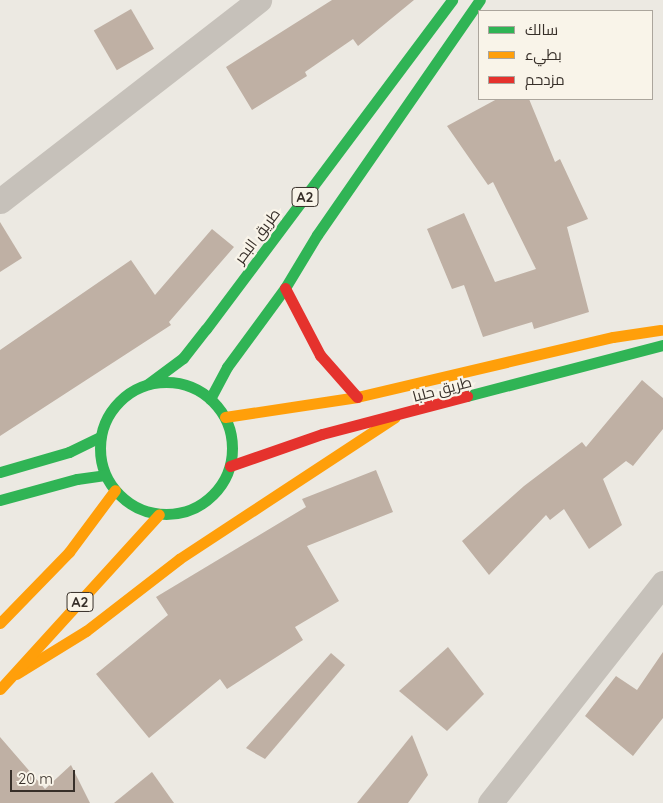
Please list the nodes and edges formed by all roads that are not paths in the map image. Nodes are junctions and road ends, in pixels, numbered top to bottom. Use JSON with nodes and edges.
{"nodes":[{"id":1,"x":259,"y":0,"type":"edge"},
{"id":2,"x":452,"y":0,"type":"edge"},
{"id":3,"x":464,"y":0,"type":"edge"},
{"id":4,"x":478,"y":3,"type":"edge"},
{"id":5,"x":0,"y":201,"type":"edge"},
{"id":6,"x":285,"y":288,"type":"junction"},
{"id":7,"x":663,"y":330,"type":"edge"},
{"id":8,"x":663,"y":345,"type":"edge"},
{"id":9,"x":148,"y":384,"type":"junction"},
{"id":10,"x":357,"y":397,"type":"junction"},
{"id":11,"x":210,"y":399,"type":"junction"},
{"id":12,"x":395,"y":417,"type":"junction"},
{"id":13,"x":225,"y":418,"type":"junction"},
{"id":14,"x":100,"y":437,"type":"junction"},
{"id":15,"x":230,"y":466,"type":"junction"},
{"id":16,"x":0,"y":472,"type":"edge"},
{"id":17,"x":105,"y":476,"type":"junction"},
{"id":18,"x":115,"y":490,"type":"junction"},
{"id":19,"x":0,"y":500,"type":"edge"},
{"id":20,"x":159,"y":514,"type":"junction"},
{"id":21,"x":663,"y":583,"type":"edge"},
{"id":22,"x":0,"y":623,"type":"edge"},
{"id":23,"x":16,"y":674,"type":"junction"},
{"id":24,"x":0,"y":689,"type":"edge"},
{"id":25,"x":490,"y":803,"type":"edge"}],
"edges":[{"from":1,"to":5,"type":"street"},
{"from":2,"to":9,"type":"main road","name":"طريق البحر","number":"A2"},
{"from":3,"to":4,"type":"main road"},
{"from":4,"to":6,"type":"main road","number":"A2"},
{"from":6,"to":10,"type":"main road"},
{"from":6,"to":11,"type":"main road","number":"A2"},
{"from":7,"to":10,"type":"main road","name":"طريق حلبا"},
{"from":8,"to":12,"type":"main road","name":"طريق حلبا"},
{"from":9,"to":11,"type":"main road","number":"A2"},
{"from":9,"to":14,"type":"main road","number":"A2"},
{"from":10,"to":13,"type":"main road","name":"طريق حلبا"},
{"from":11,"to":13,"type":"main road","number":"A2"},
{"from":12,"to":15,"type":"main road","name":"طريق حلبا"},
{"from":12,"to":23,"type":"main road"},
{"from":13,"to":15,"type":"main road","number":"A2"},
{"from":14,"to":16,"type":"main road"},
{"from":14,"to":17,"type":"main road","number":"A2"},
{"from":15,"to":20,"type":"main road","number":"A2"},
{"from":17,"to":18,"type":"main road","number":"A2"},
{"from":17,"to":19,"type":"main road"},
{"from":18,"to":20,"type":"main road","number":"A2"},
{"from":18,"to":22,"type":"main road"},
{"from":20,"to":23,"type":"main road","number":"A2"},
{"from":21,"to":25,"type":"street"},
{"from":23,"to":24,"type":"main road","number":"A2"}]}
